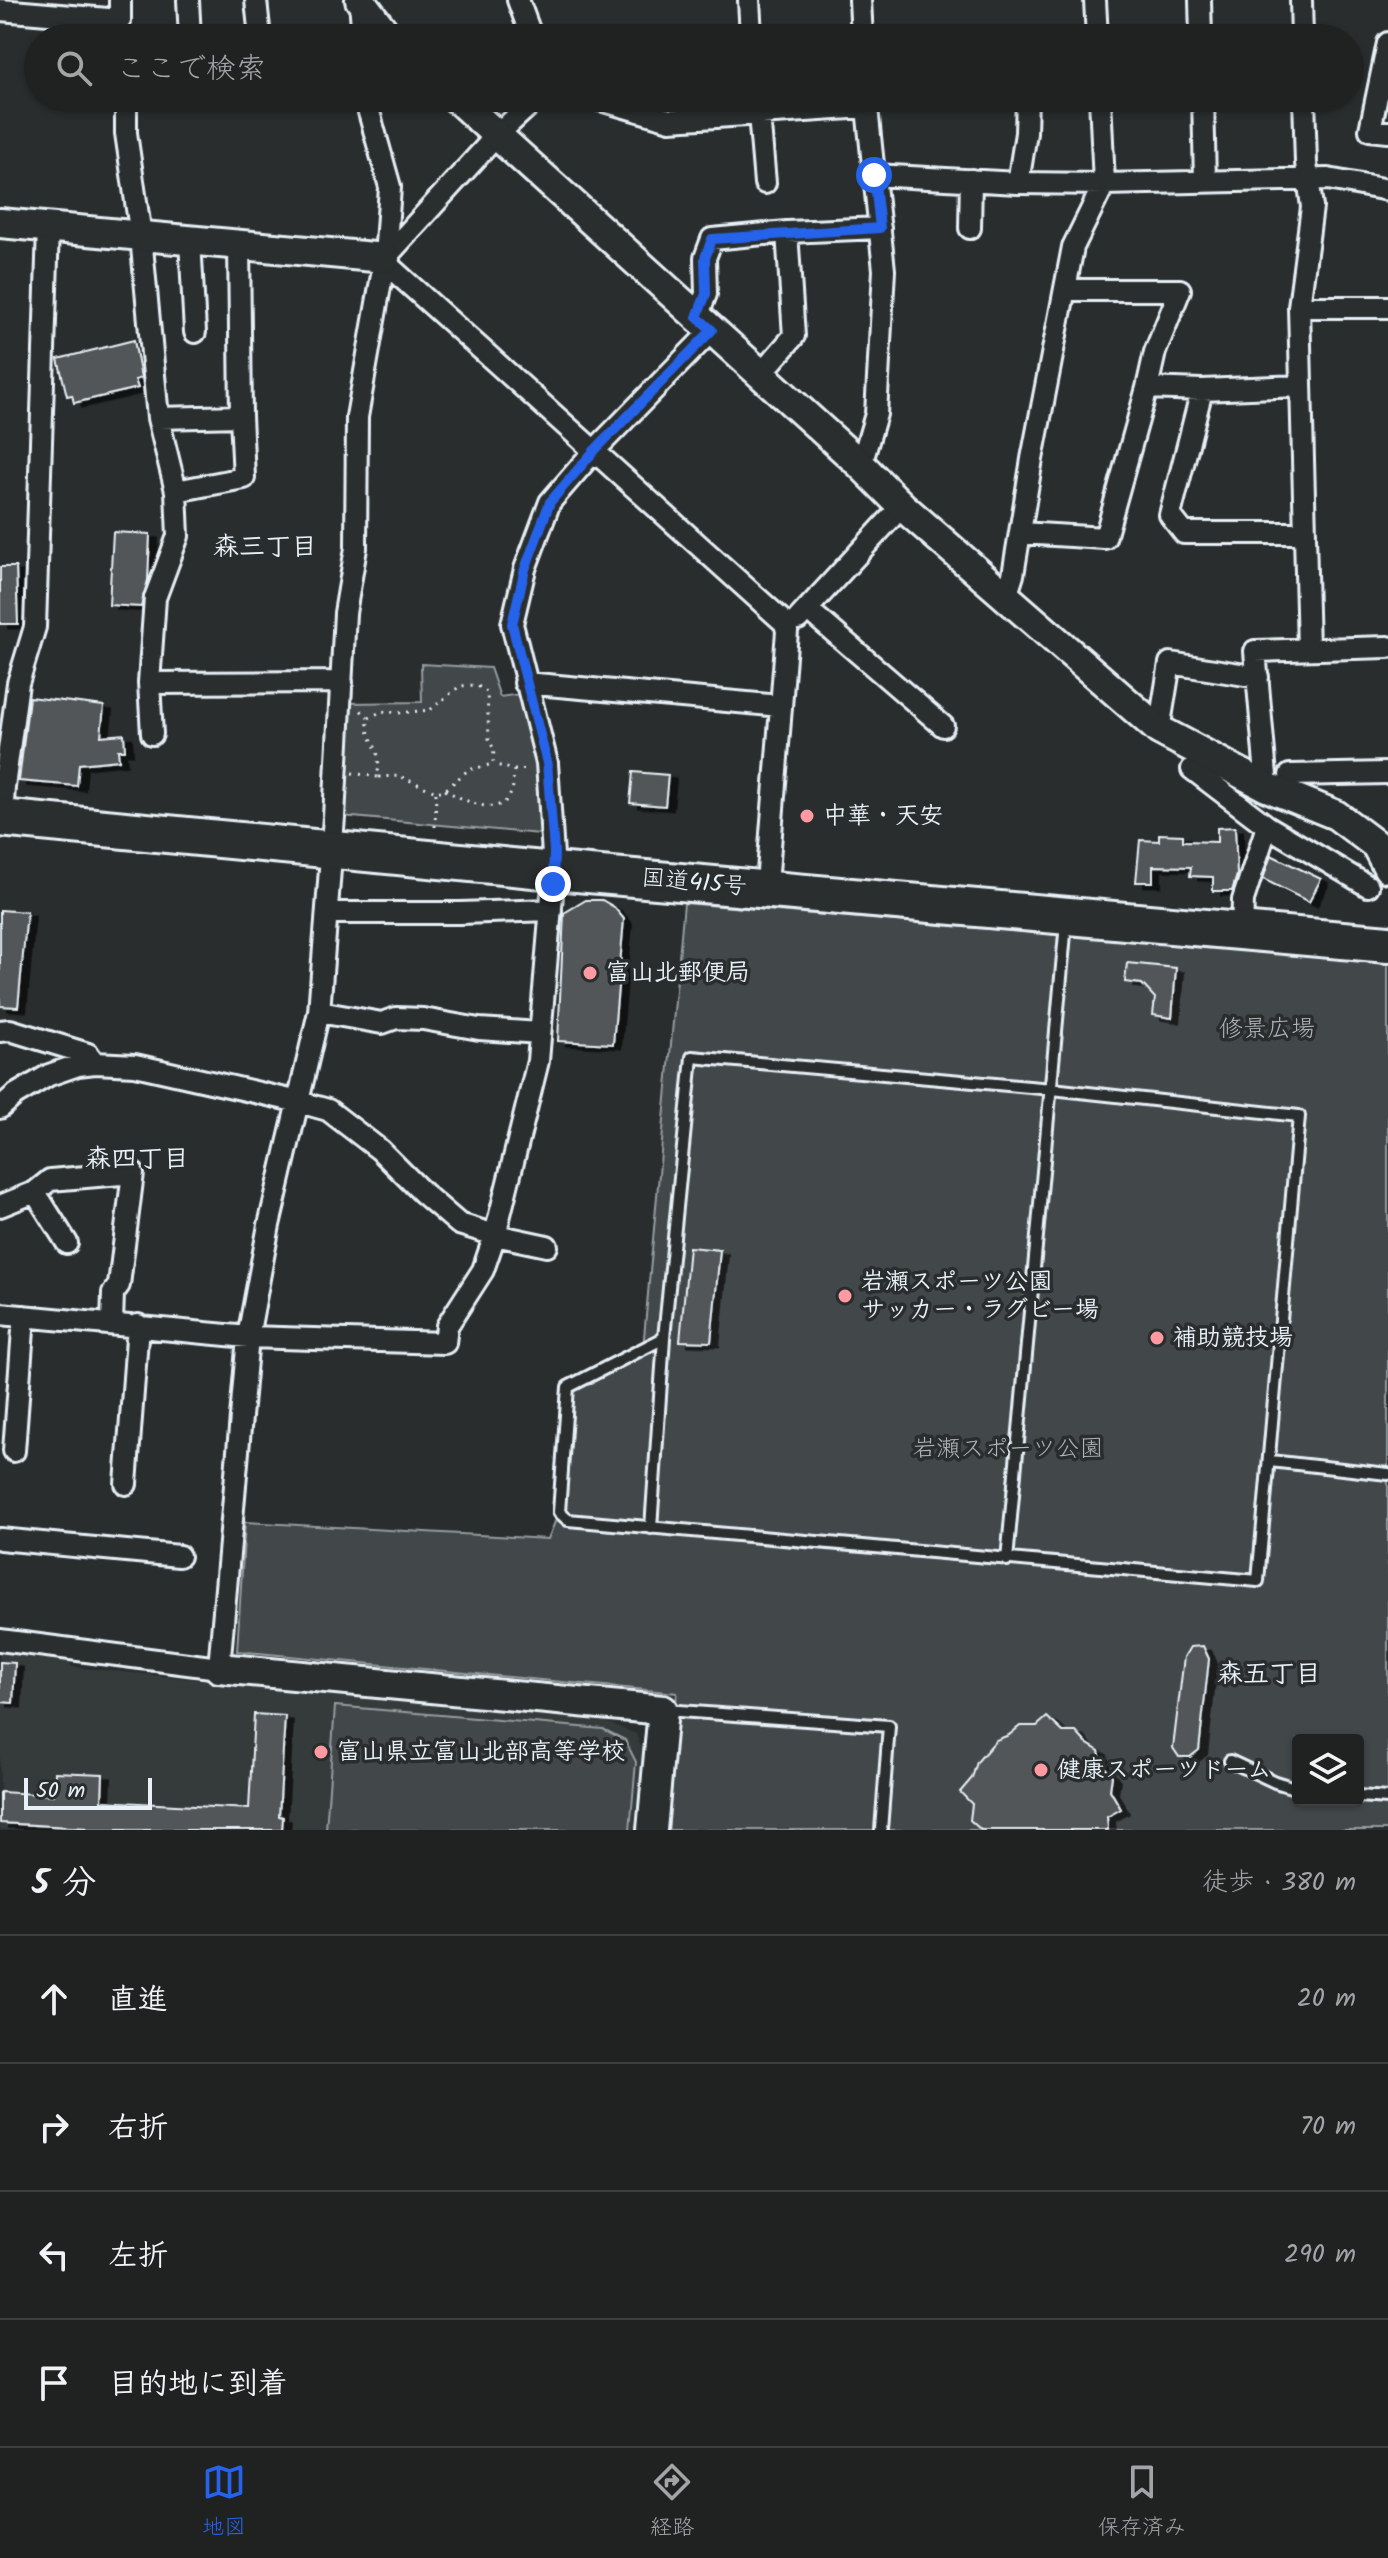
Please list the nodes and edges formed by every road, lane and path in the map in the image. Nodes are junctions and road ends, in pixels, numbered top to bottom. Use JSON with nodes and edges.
{"nodes":[{"id":1,"x":188,"y":0,"type":"edge"},
{"id":2,"x":256,"y":0,"type":"edge"},
{"id":3,"x":518,"y":0,"type":"edge"},
{"id":4,"x":749,"y":0,"type":"edge"},
{"id":5,"x":860,"y":0,"type":"edge"},
{"id":6,"x":1095,"y":0,"type":"edge"},
{"id":7,"x":1200,"y":0,"type":"edge"},
{"id":8,"x":1301,"y":0,"type":"edge"},
{"id":9,"x":360,"y":1,"type":"edge"},
{"id":10,"x":0,"y":10,"type":"edge"},
{"id":11,"x":121,"y":19,"type":"edge"},
{"id":12,"x":189,"y":24,"type":"edge"},
{"id":13,"x":259,"y":24,"type":"edge"},
{"id":14,"x":362,"y":24,"type":"edge"},
{"id":15,"x":378,"y":24,"type":"edge"},
{"id":16,"x":527,"y":24,"type":"edge"},
{"id":17,"x":750,"y":24,"type":"edge"},
{"id":18,"x":861,"y":24,"type":"edge"},
{"id":19,"x":1096,"y":24,"type":"edge"},
{"id":20,"x":1201,"y":24,"type":"edge"},
{"id":21,"x":1302,"y":24,"type":"edge"},
{"id":22,"x":1388,"y":43,"type":"edge"},
{"id":23,"x":126,"y":112,"type":"edge"},
{"id":24,"x":369,"y":112,"type":"edge"},
{"id":25,"x":472,"y":112,"type":"edge"},
{"id":26,"x":522,"y":112,"type":"edge"},
{"id":27,"x":642,"y":112,"type":"edge"},
{"id":28,"x":777,"y":112,"type":"edge"},
{"id":29,"x":867,"y":112,"type":"edge"},
{"id":30,"x":1027,"y":112,"type":"edge"},
{"id":31,"x":1101,"y":112,"type":"edge"},
{"id":32,"x":1203,"y":112,"type":"edge"},
{"id":33,"x":1304,"y":112,"type":"edge"},
{"id":34,"x":759,"y":114,"type":"junction"},
{"id":35,"x":1388,"y":132,"type":"edge"},
{"id":36,"x":497,"y":135,"type":"junction"},
{"id":37,"x":874,"y":175,"type":"junction"},
{"id":38,"x":1309,"y":179,"type":"junction"},
{"id":39,"x":971,"y":180,"type":"junction"},
{"id":40,"x":1205,"y":181,"type":"junction"},
{"id":41,"x":765,"y":183,"type":"dead end"},
{"id":42,"x":1018,"y":183,"type":"junction"},
{"id":43,"x":1104,"y":184,"type":"junction"},
{"id":44,"x":1388,"y":190,"type":"edge"},
{"id":45,"x":0,"y":223,"type":"edge"},
{"id":46,"x":48,"y":228,"type":"junction"},
{"id":47,"x":880,"y":228,"type":"junction"},
{"id":48,"x":970,"y":228,"type":"dead end"},
{"id":49,"x":787,"y":232,"type":"junction"},
{"id":50,"x":141,"y":236,"type":"junction"},
{"id":51,"x":190,"y":240,"type":"junction"},
{"id":52,"x":239,"y":244,"type":"junction"},
{"id":53,"x":385,"y":258,"type":"junction"},
{"id":54,"x":1066,"y":290,"type":"junction"},
{"id":55,"x":1299,"y":307,"type":"junction"},
{"id":56,"x":1388,"y":307,"type":"edge"},
{"id":57,"x":705,"y":324,"type":"junction"},
{"id":58,"x":195,"y":332,"type":"dead end"},
{"id":59,"x":761,"y":374,"type":"junction"},
{"id":60,"x":1301,"y":386,"type":"junction"},
{"id":61,"x":1147,"y":388,"type":"junction"},
{"id":62,"x":1202,"y":390,"type":"junction"},
{"id":63,"x":241,"y":416,"type":"junction"},
{"id":64,"x":158,"y":418,"type":"junction"},
{"id":65,"x":594,"y":451,"type":"junction"},
{"id":66,"x":861,"y":465,"type":"junction"},
{"id":67,"x":176,"y":491,"type":"junction"},
{"id":68,"x":902,"y":506,"type":"junction"},
{"id":69,"x":1020,"y":533,"type":"junction"},
{"id":70,"x":1304,"y":533,"type":"junction"},
{"id":71,"x":1006,"y":597,"type":"junction"},
{"id":72,"x":807,"y":609,"type":"junction"},
{"id":73,"x":787,"y":631,"type":"junction"},
{"id":74,"x":1388,"y":647,"type":"edge"},
{"id":75,"x":1308,"y":649,"type":"junction"},
{"id":76,"x":1258,"y":677,"type":"junction"},
{"id":77,"x":342,"y":682,"type":"junction"},
{"id":78,"x":149,"y":683,"type":"junction"},
{"id":79,"x":525,"y":683,"type":"junction"},
{"id":80,"x":341,"y":706,"type":"junction"},
{"id":81,"x":781,"y":706,"type":"junction"},
{"id":82,"x":369,"y":718,"type":"junction"},
{"id":83,"x":943,"y":726,"type":"dead end"},
{"id":84,"x":1159,"y":730,"type":"junction"},
{"id":85,"x":152,"y":734,"type":"dead end"},
{"id":86,"x":493,"y":764,"type":"junction"},
{"id":87,"x":1192,"y":769,"type":"dead end"},
{"id":88,"x":337,"y":773,"type":"junction"},
{"id":89,"x":1388,"y":773,"type":"edge"},
{"id":90,"x":1322,"y":774,"type":"junction"},
{"id":91,"x":378,"y":777,"type":"junction"},
{"id":92,"x":1278,"y":781,"type":"junction"},
{"id":93,"x":445,"y":790,"type":"junction"},
{"id":94,"x":436,"y":792,"type":"junction"},
{"id":95,"x":1310,"y":804,"type":"junction"},
{"id":96,"x":1,"y":809,"type":"edge"},
{"id":97,"x":1267,"y":826,"type":"junction"},
{"id":98,"x":435,"y":827,"type":"dead end"},
{"id":99,"x":332,"y":841,"type":"junction"},
{"id":100,"x":554,"y":861,"type":"junction"},
{"id":101,"x":768,"y":872,"type":"junction"},
{"id":102,"x":1378,"y":877,"type":"edge"},
{"id":103,"x":551,"y":910,"type":"junction"},
{"id":104,"x":328,"y":913,"type":"junction"},
{"id":105,"x":1067,"y":917,"type":"junction"},
{"id":106,"x":1242,"y":923,"type":"junction"},
{"id":107,"x":1388,"y":923,"type":"edge"},
{"id":108,"x":1388,"y":944,"type":"edge"},
{"id":109,"x":319,"y":1012,"type":"junction"},
{"id":110,"x":0,"y":1031,"type":"edge"},
{"id":111,"x":540,"y":1033,"type":"junction"},
{"id":112,"x":95,"y":1063,"type":"junction"},
{"id":113,"x":1052,"y":1089,"type":"junction"},
{"id":114,"x":299,"y":1102,"type":"junction"},
{"id":115,"x":0,"y":1108,"type":"edge"},
{"id":116,"x":35,"y":1192,"type":"junction"},
{"id":117,"x":0,"y":1206,"type":"edge"},
{"id":118,"x":495,"y":1235,"type":"junction"},
{"id":119,"x":67,"y":1243,"type":"dead end"},
{"id":120,"x":547,"y":1246,"type":"dead end"},
{"id":121,"x":0,"y":1314,"type":"edge"},
{"id":122,"x":24,"y":1316,"type":"junction"},
{"id":123,"x":112,"y":1323,"type":"junction"},
{"id":124,"x":138,"y":1325,"type":"junction"},
{"id":125,"x":248,"y":1337,"type":"junction"},
{"id":126,"x":664,"y":1338,"type":"junction"},
{"id":127,"x":14,"y":1451,"type":"dead end"},
{"id":128,"x":1270,"y":1461,"type":"junction"},
{"id":129,"x":1388,"y":1474,"type":"edge"},
{"id":130,"x":126,"y":1484,"type":"dead end"},
{"id":131,"x":651,"y":1528,"type":"junction"},
{"id":132,"x":0,"y":1539,"type":"edge"},
{"id":133,"x":179,"y":1556,"type":"dead end"},
{"id":134,"x":1007,"y":1560,"type":"junction"},
{"id":135,"x":0,"y":1640,"type":"edge"},
{"id":136,"x":219,"y":1668,"type":"junction"},
{"id":137,"x":663,"y":1710,"type":"junction"},
{"id":138,"x":1230,"y":1761,"type":"dead end"},
{"id":139,"x":1292,"y":1787,"type":"edge"},
{"id":140,"x":1364,"y":1796,"type":"edge"},
{"id":141,"x":1388,"y":1798,"type":"edge"},
{"id":142,"x":652,"y":1830,"type":"edge"},
{"id":143,"x":881,"y":1830,"type":"edge"}],
"edges":[{"from":1,"to":12,"type":"street"},
{"from":2,"to":13,"type":"street"},
{"from":3,"to":16,"type":"street"},
{"from":4,"to":17,"type":"street"},
{"from":5,"to":18,"type":"street"},
{"from":6,"to":19,"type":"street"},
{"from":7,"to":20,"type":"street"},
{"from":8,"to":21,"type":"street"},
{"from":9,"to":14,"type":"street"},
{"from":9,"to":15,"type":"street"},
{"from":10,"to":11,"type":"street"},
{"from":22,"to":35,"type":"street"},
{"from":23,"to":50,"type":"street"},
{"from":24,"to":53,"type":"street"},
{"from":25,"to":36,"type":"street"},
{"from":26,"to":36,"type":"street"},
{"from":27,"to":34,"type":"street"},
{"from":28,"to":34,"type":"street"},
{"from":29,"to":37,"type":"street"},
{"from":30,"to":42,"type":"street"},
{"from":31,"to":43,"type":"street"},
{"from":32,"to":40,"type":"street"},
{"from":33,"to":38,"type":"street"},
{"from":34,"to":41,"type":"street"},
{"from":36,"to":53,"type":"street"},
{"from":36,"to":57,"type":"street"},
{"from":37,"to":39,"type":"street"},
{"from":37,"to":47,"type":"street"},
{"from":38,"to":40,"type":"street"},
{"from":38,"to":44,"type":"street"},
{"from":38,"to":55,"type":"street"},
{"from":39,"to":42,"type":"street"},
{"from":39,"to":48,"type":"street"},
{"from":40,"to":43,"type":"street"},
{"from":42,"to":43,"type":"street"},
{"from":43,"to":54,"type":"street"},
{"from":45,"to":46,"type":"street"},
{"from":46,"to":50,"type":"street"},
{"from":46,"to":96,"type":"street"},
{"from":47,"to":49,"type":"street"},
{"from":47,"to":66,"type":"street"},
{"from":49,"to":57,"type":"street"},
{"from":49,"to":59,"type":"street"},
{"from":50,"to":51,"type":"street"},
{"from":50,"to":64,"type":"street"},
{"from":51,"to":52,"type":"street"},
{"from":51,"to":58,"type":"street"},
{"from":52,"to":53,"type":"street"},
{"from":52,"to":63,"type":"street"},
{"from":53,"to":65,"type":"street"},
{"from":53,"to":77,"type":"street"},
{"from":54,"to":61,"type":"street"},
{"from":54,"to":69,"type":"street"},
{"from":55,"to":56,"type":"street"},
{"from":55,"to":60,"type":"street"},
{"from":57,"to":59,"type":"street"},
{"from":57,"to":65,"type":"street"},
{"from":59,"to":66,"type":"street"},
{"from":60,"to":62,"type":"street"},
{"from":60,"to":70,"type":"street"},
{"from":61,"to":62,"type":"street"},
{"from":61,"to":69,"type":"street"},
{"from":62,"to":70,"type":"street"},
{"from":63,"to":64,"type":"street"},
{"from":63,"to":67,"type":"street"},
{"from":64,"to":67,"type":"street"},
{"from":65,"to":73,"type":"street"},
{"from":65,"to":79,"type":"street"},
{"from":66,"to":68,"type":"street"},
{"from":67,"to":78,"type":"street"},
{"from":68,"to":71,"type":"street"},
{"from":68,"to":72,"type":"street"},
{"from":69,"to":71,"type":"street"},
{"from":70,"to":75,"type":"street"},
{"from":71,"to":84,"type":"street"},
{"from":72,"to":73,"type":"street"},
{"from":72,"to":83,"type":"street"},
{"from":73,"to":81,"type":"street"},
{"from":74,"to":75,"type":"street"},
{"from":75,"to":76,"type":"street"},
{"from":76,"to":84,"type":"street"},
{"from":76,"to":92,"type":"street"},
{"from":77,"to":78,"type":"street"},
{"from":77,"to":80,"type":"street"},
{"from":78,"to":85,"type":"street"},
{"from":79,"to":81,"type":"street"},
{"from":79,"to":100,"type":"street"},
{"from":80,"to":82,"type":"path"},
{"from":80,"to":88,"type":"street"},
{"from":81,"to":101,"type":"street"},
{"from":82,"to":86,"type":"path"},
{"from":82,"to":91,"type":"path"},
{"from":84,"to":92,"type":"street"},
{"from":86,"to":93,"type":"path"},
{"from":86,"to":93,"type":"path"},
{"from":87,"to":97,"type":"street"},
{"from":88,"to":91,"type":"path"},
{"from":88,"to":99,"type":"street"},
{"from":89,"to":90,"type":"street"},
{"from":90,"to":92,"type":"street"},
{"from":90,"to":95,"type":"street"},
{"from":91,"to":94,"type":"path"},
{"from":92,"to":95,"type":"street"},
{"from":93,"to":94,"type":"path"},
{"from":94,"to":98,"type":"path"},
{"from":95,"to":102,"type":"street"},
{"from":96,"to":99,"type":"highway","name":"国道415号"},
{"from":97,"to":102,"type":"street"},
{"from":97,"to":106,"type":"street"},
{"from":99,"to":100,"type":"highway","name":"国道415号"},
{"from":99,"to":104,"type":"street"},
{"from":100,"to":101,"type":"highway","name":"国道415号"},
{"from":100,"to":103,"type":"street"},
{"from":100,"to":105,"type":"highway","name":"国道415号"},
{"from":101,"to":106,"type":"highway","name":"国道415号"},
{"from":103,"to":104,"type":"street"},
{"from":103,"to":111,"type":"street"},
{"from":104,"to":109,"type":"street"},
{"from":105,"to":106,"type":"highway","name":"国道415号"},
{"from":105,"to":113,"type":"lane"},
{"from":106,"to":107,"type":"highway","name":"国道415号"},
{"from":106,"to":108,"type":"highway","name":"国道415号"},
{"from":109,"to":111,"type":"street"},
{"from":109,"to":114,"type":"street"},
{"from":110,"to":112,"type":"street"},
{"from":111,"to":118,"type":"street"},
{"from":112,"to":114,"type":"street"},
{"from":112,"to":115,"type":"street"},
{"from":113,"to":126,"type":"lane"},
{"from":113,"to":128,"type":"lane"},
{"from":113,"to":134,"type":"lane"},
{"from":114,"to":118,"type":"street"},
{"from":114,"to":125,"type":"street"},
{"from":116,"to":117,"type":"street"},
{"from":116,"to":119,"type":"street"},
{"from":116,"to":123,"type":"street"},
{"from":118,"to":120,"type":"street"},
{"from":118,"to":125,"type":"street"},
{"from":121,"to":122,"type":"street"},
{"from":122,"to":123,"type":"street"},
{"from":122,"to":127,"type":"street"},
{"from":123,"to":124,"type":"street"},
{"from":124,"to":125,"type":"street"},
{"from":124,"to":130,"type":"street"},
{"from":125,"to":136,"type":"street"},
{"from":126,"to":131,"type":"lane"},
{"from":126,"to":131,"type":"lane"},
{"from":128,"to":129,"type":"lane"},
{"from":128,"to":134,"type":"lane"},
{"from":131,"to":134,"type":"lane"},
{"from":132,"to":133,"type":"street"},
{"from":135,"to":136,"type":"street"},
{"from":136,"to":137,"type":"street"},
{"from":137,"to":142,"type":"street"},
{"from":137,"to":143,"type":"lane"},
{"from":138,"to":139,"type":"lane"},
{"from":140,"to":141,"type":"lane"}]}
